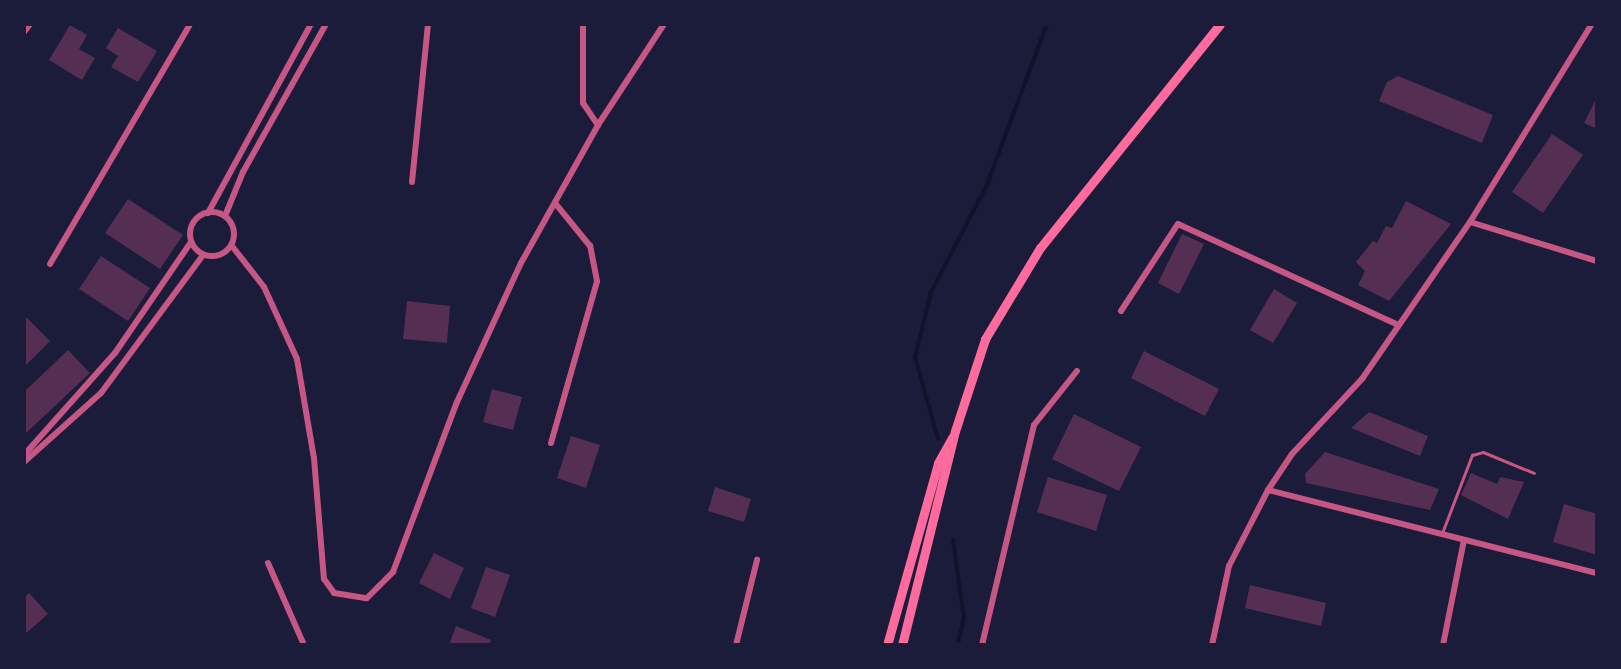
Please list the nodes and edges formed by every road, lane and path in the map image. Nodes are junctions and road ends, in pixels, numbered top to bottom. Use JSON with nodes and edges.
{"nodes":[{"id":1,"x":30,"y":24,"type":"edge"},
{"id":2,"x":190,"y":24,"type":"edge"},
{"id":3,"x":311,"y":24,"type":"edge"},
{"id":4,"x":326,"y":24,"type":"edge"},
{"id":5,"x":428,"y":24,"type":"edge"},
{"id":6,"x":583,"y":24,"type":"edge"},
{"id":7,"x":664,"y":24,"type":"edge"},
{"id":8,"x":1220,"y":24,"type":"edge"},
{"id":9,"x":1592,"y":24,"type":"edge"},
{"id":10,"x":24,"y":32,"type":"edge"},
{"id":11,"x":598,"y":125,"type":"junction"},
{"id":12,"x":412,"y":182,"type":"dead end"},
{"id":13,"x":555,"y":203,"type":"junction"},
{"id":14,"x":208,"y":213,"type":"junction"},
{"id":15,"x":225,"y":216,"type":"junction"},
{"id":16,"x":1470,"y":222,"type":"junction"},
{"id":17,"x":191,"y":242,"type":"junction"},
{"id":18,"x":232,"y":246,"type":"junction"},
{"id":19,"x":203,"y":255,"type":"junction"},
{"id":20,"x":1597,"y":261,"type":"edge"},
{"id":21,"x":50,"y":264,"type":"dead end"},
{"id":22,"x":1121,"y":311,"type":"dead end"},
{"id":23,"x":1396,"y":324,"type":"junction"},
{"id":24,"x":1077,"y":371,"type":"dead end"},
{"id":25,"x":955,"y":431,"type":"junction"},
{"id":26,"x":551,"y":443,"type":"dead end"},
{"id":27,"x":24,"y":455,"type":"edge"},
{"id":28,"x":24,"y":462,"type":"edge"},
{"id":29,"x":1534,"y":473,"type":"dead end"},
{"id":30,"x":1268,"y":490,"type":"junction"},
{"id":31,"x":1441,"y":536,"type":"junction"},
{"id":32,"x":1464,"y":540,"type":"junction"},
{"id":33,"x":757,"y":560,"type":"dead end"},
{"id":34,"x":268,"y":563,"type":"dead end"},
{"id":35,"x":1597,"y":573,"type":"edge"},
{"id":36,"x":304,"y":645,"type":"edge"},
{"id":37,"x":736,"y":645,"type":"edge"},
{"id":38,"x":887,"y":645,"type":"edge"},
{"id":39,"x":902,"y":645,"type":"edge"},
{"id":40,"x":982,"y":645,"type":"edge"},
{"id":41,"x":1212,"y":645,"type":"edge"},
{"id":42,"x":1443,"y":645,"type":"edge"}],
"edges":[{"from":1,"to":10,"type":"street"},
{"from":2,"to":21,"type":"street"},
{"from":3,"to":14,"type":"street"},
{"from":4,"to":15,"type":"street"},
{"from":5,"to":12,"type":"street"},
{"from":6,"to":11,"type":"street"},
{"from":7,"to":11,"type":"street"},
{"from":8,"to":25,"type":"main road"},
{"from":9,"to":16,"type":"street"},
{"from":11,"to":13,"type":"street"},
{"from":13,"to":18,"type":"street"},
{"from":13,"to":26,"type":"street"},
{"from":14,"to":15,"type":"street"},
{"from":14,"to":17,"type":"street"},
{"from":15,"to":18,"type":"street"},
{"from":16,"to":20,"type":"street"},
{"from":16,"to":23,"type":"street"},
{"from":17,"to":19,"type":"street"},
{"from":17,"to":27,"type":"street"},
{"from":18,"to":19,"type":"street"},
{"from":19,"to":28,"type":"street"},
{"from":22,"to":23,"type":"street"},
{"from":23,"to":30,"type":"street"},
{"from":24,"to":40,"type":"street"},
{"from":25,"to":38,"type":"main road"},
{"from":25,"to":39,"type":"main road"},
{"from":29,"to":31,"type":"lane"},
{"from":30,"to":31,"type":"street"},
{"from":30,"to":41,"type":"street"},
{"from":31,"to":32,"type":"street"},
{"from":32,"to":35,"type":"street"},
{"from":32,"to":42,"type":"street"},
{"from":33,"to":37,"type":"street"},
{"from":34,"to":36,"type":"street"}]}
